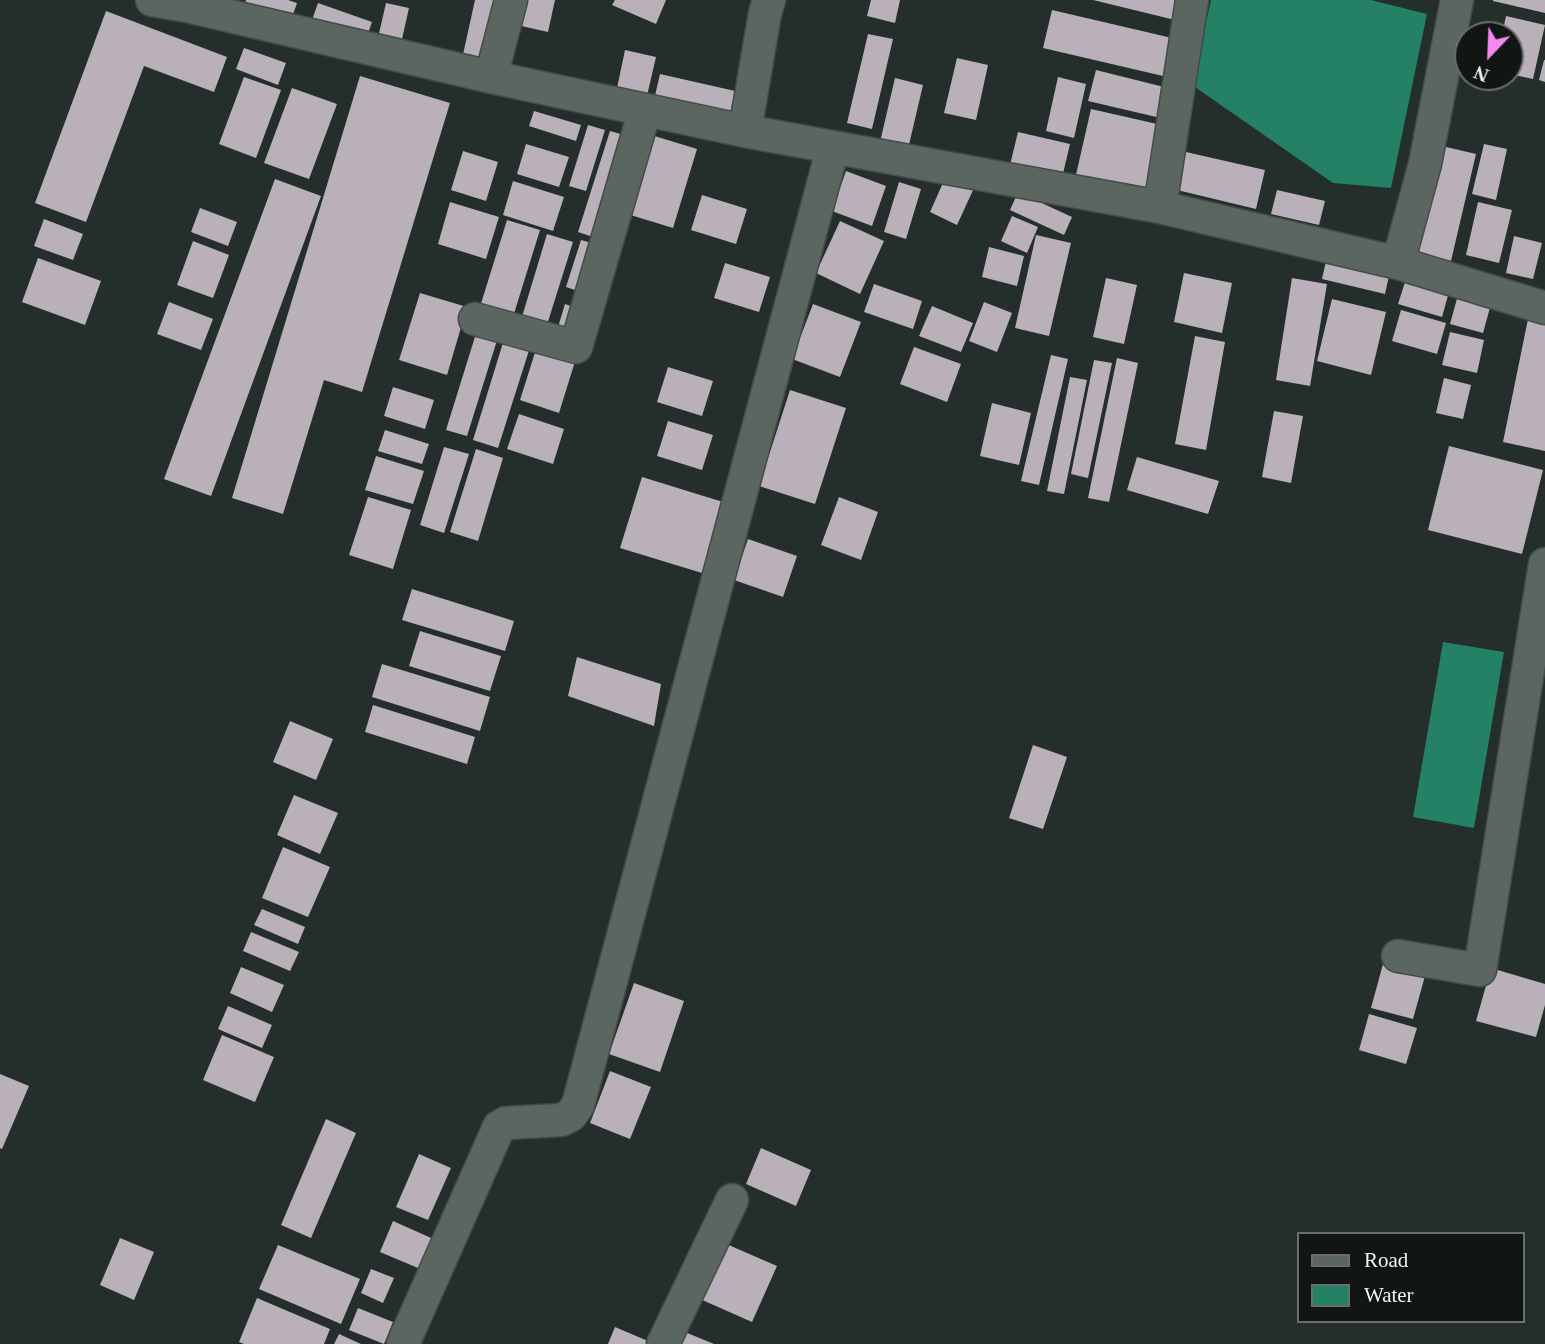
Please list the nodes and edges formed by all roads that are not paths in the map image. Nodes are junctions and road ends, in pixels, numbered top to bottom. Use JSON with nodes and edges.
{"nodes":[{"id":1,"x":152,"y":0,"type":"edge"},
{"id":2,"x":511,"y":0,"type":"edge"},
{"id":3,"x":769,"y":0,"type":"edge"},
{"id":4,"x":1192,"y":0,"type":"edge"},
{"id":5,"x":1457,"y":0,"type":"edge"},
{"id":6,"x":188,"y":3,"type":"edge"},
{"id":7,"x":491,"y":77,"type":"junction"},
{"id":8,"x":645,"y":110,"type":"junction"},
{"id":9,"x":745,"y":131,"type":"junction"},
{"id":10,"x":833,"y":147,"type":"junction"},
{"id":11,"x":1160,"y":207,"type":"junction"},
{"id":12,"x":1398,"y":263,"type":"junction"},
{"id":13,"x":1545,"y":308,"type":"edge"},
{"id":14,"x":475,"y":319,"type":"dead end"},
{"id":15,"x":1545,"y":564,"type":"edge"},
{"id":16,"x":1398,"y":956,"type":"dead end"},
{"id":17,"x":732,"y":1200,"type":"dead end"},
{"id":18,"x":403,"y":1344,"type":"edge"},
{"id":19,"x":663,"y":1344,"type":"edge"}],
"edges":[{"from":1,"to":6,"type":"street"},
{"from":2,"to":7,"type":"street"},
{"from":3,"to":9,"type":"street"},
{"from":4,"to":11,"type":"street"},
{"from":5,"to":12,"type":"street"},
{"from":6,"to":7,"type":"street"},
{"from":7,"to":8,"type":"street"},
{"from":8,"to":9,"type":"street"},
{"from":8,"to":14,"type":"street"},
{"from":9,"to":10,"type":"street"},
{"from":10,"to":11,"type":"street"},
{"from":10,"to":18,"type":"street"},
{"from":11,"to":12,"type":"street"},
{"from":12,"to":13,"type":"street"},
{"from":15,"to":16,"type":"street"},
{"from":17,"to":19,"type":"street"}]}
